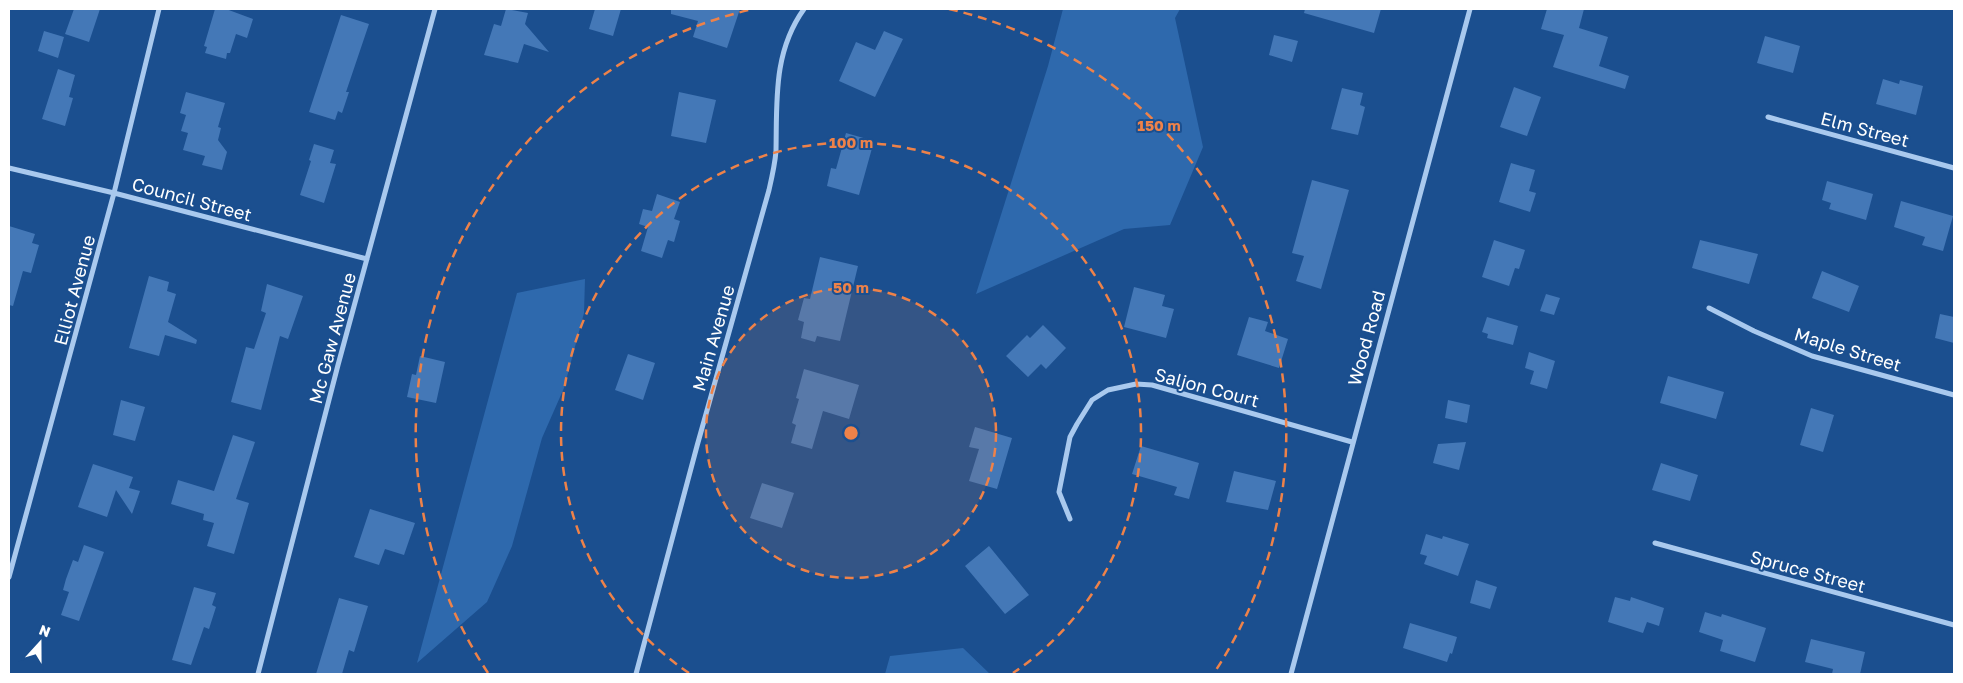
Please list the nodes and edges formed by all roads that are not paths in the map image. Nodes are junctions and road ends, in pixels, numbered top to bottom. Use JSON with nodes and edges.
{"nodes":[{"id":1,"x":159,"y":9,"type":"edge"},
{"id":2,"x":435,"y":9,"type":"edge"},
{"id":3,"x":804,"y":9,"type":"edge"},
{"id":4,"x":1470,"y":9,"type":"edge"},
{"id":5,"x":1768,"y":117,"type":"dead end"},
{"id":6,"x":9,"y":168,"type":"edge"},
{"id":7,"x":1954,"y":168,"type":"edge"},
{"id":8,"x":114,"y":193,"type":"junction"},
{"id":9,"x":367,"y":259,"type":"junction"},
{"id":10,"x":1709,"y":308,"type":"dead end"},
{"id":11,"x":1954,"y":395,"type":"edge"},
{"id":12,"x":1352,"y":442,"type":"junction"},
{"id":13,"x":1070,"y":519,"type":"dead end"},
{"id":14,"x":1655,"y":543,"type":"dead end"},
{"id":15,"x":9,"y":577,"type":"edge"},
{"id":16,"x":1954,"y":625,"type":"edge"},
{"id":17,"x":258,"y":674,"type":"edge"},
{"id":18,"x":636,"y":674,"type":"edge"},
{"id":19,"x":1291,"y":674,"type":"edge"}],
"edges":[{"from":1,"to":8,"type":"street","name":"Elliot Avenue"},
{"from":2,"to":9,"type":"street","name":"Mc Gaw Avenue"},
{"from":3,"to":18,"type":"street","name":"Main Avenue"},
{"from":4,"to":12,"type":"street","name":"Wood Road"},
{"from":5,"to":7,"type":"street","name":"Elm Street"},
{"from":6,"to":8,"type":"street","name":"Council Street"},
{"from":8,"to":9,"type":"street","name":"Council Street"},
{"from":8,"to":15,"type":"street","name":"Elliot Avenue"},
{"from":9,"to":17,"type":"street","name":"Mc Gaw Avenue"},
{"from":10,"to":11,"type":"street","name":"Maple Street"},
{"from":12,"to":13,"type":"street","name":"Saljon Court"},
{"from":12,"to":19,"type":"street","name":"Wood Road"},
{"from":14,"to":16,"type":"street","name":"Spruce Street"}]}
